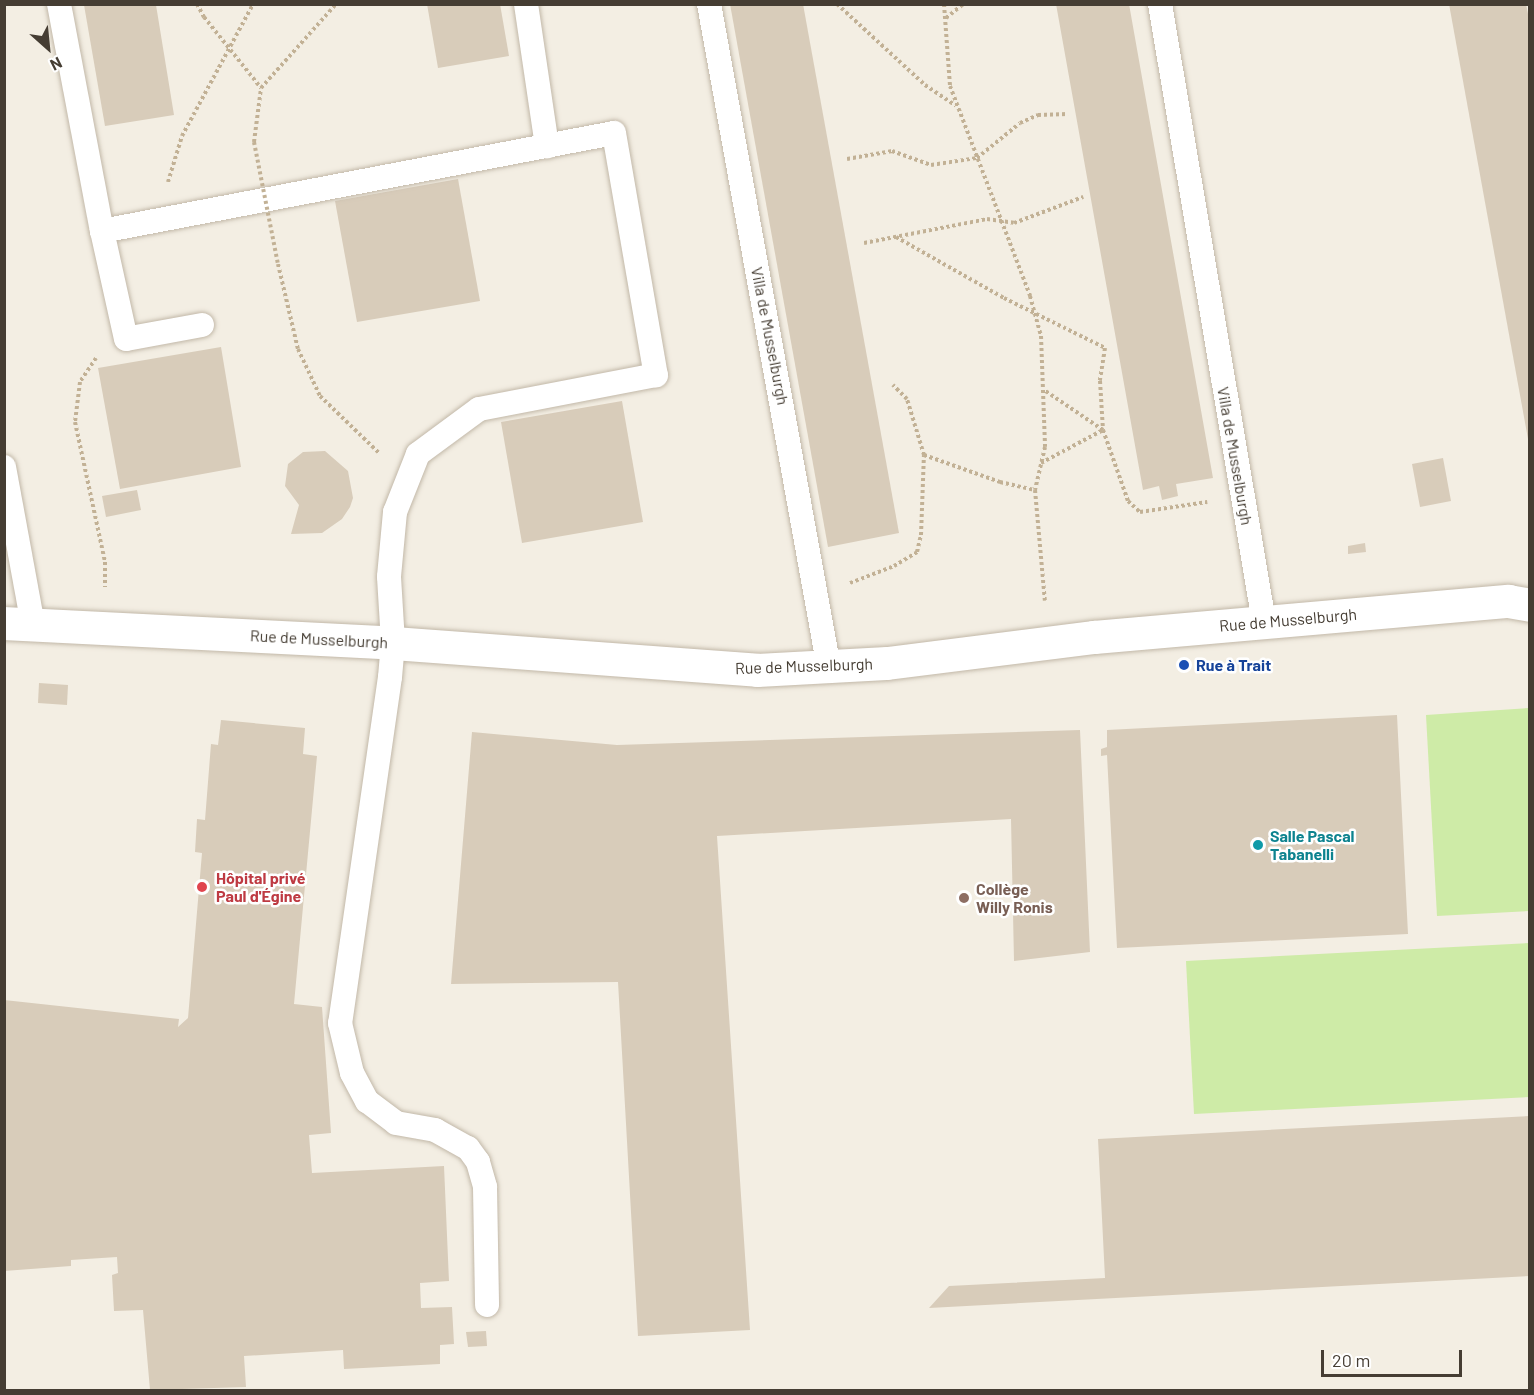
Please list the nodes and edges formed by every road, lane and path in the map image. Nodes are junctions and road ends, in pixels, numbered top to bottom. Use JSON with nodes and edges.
{"nodes":[{"id":1,"x":59,"y":4,"type":"edge"},
{"id":2,"x":197,"y":4,"type":"edge"},
{"id":3,"x":253,"y":4,"type":"edge"},
{"id":4,"x":336,"y":4,"type":"edge"},
{"id":5,"x":526,"y":4,"type":"edge"},
{"id":6,"x":708,"y":4,"type":"edge"},
{"id":7,"x":837,"y":4,"type":"edge"},
{"id":8,"x":944,"y":4,"type":"edge"},
{"id":9,"x":963,"y":4,"type":"edge"},
{"id":10,"x":1160,"y":4,"type":"edge"},
{"id":11,"x":946,"y":18,"type":"junction"},
{"id":12,"x":261,"y":88,"type":"junction"},
{"id":13,"x":957,"y":106,"type":"junction"},
{"id":14,"x":1068,"y":114,"type":"dead end"},
{"id":15,"x":547,"y":146,"type":"junction"},
{"id":16,"x":977,"y":158,"type":"junction"},
{"id":17,"x":847,"y":159,"type":"dead end"},
{"id":18,"x":1083,"y":197,"type":"dead end"},
{"id":19,"x":156,"y":221,"type":"junction"},
{"id":20,"x":1003,"y":223,"type":"junction"},
{"id":21,"x":102,"y":231,"type":"junction"},
{"id":22,"x":896,"y":237,"type":"junction"},
{"id":23,"x":864,"y":243,"type":"dead end"},
{"id":24,"x":1035,"y":311,"type":"junction"},
{"id":25,"x":202,"y":325,"type":"dead end"},
{"id":26,"x":126,"y":339,"type":"junction"},
{"id":27,"x":892,"y":386,"type":"dead end"},
{"id":28,"x":1043,"y":389,"type":"junction"},
{"id":29,"x":1103,"y":430,"type":"junction"},
{"id":30,"x":924,"y":455,"type":"junction"},
{"id":31,"x":1041,"y":464,"type":"junction"},
{"id":32,"x":4,"y":467,"type":"edge"},
{"id":33,"x":408,"y":478,"type":"junction"},
{"id":34,"x":1035,"y":490,"type":"junction"},
{"id":35,"x":1242,"y":497,"type":"junction"},
{"id":36,"x":817,"y":589,"type":"junction"},
{"id":37,"x":1530,"y":605,"type":"edge"},
{"id":38,"x":1047,"y":614,"type":"dead end"},
{"id":39,"x":1264,"y":622,"type":"junction"},
{"id":40,"x":19,"y":624,"type":"edge"},
{"id":41,"x":103,"y":627,"type":"junction"},
{"id":42,"x":393,"y":643,"type":"junction"},
{"id":43,"x":829,"y":668,"type":"junction"},
{"id":44,"x":487,"y":1305,"type":"dead end"}],
"edges":[{"from":1,"to":21,"type":"lane"},
{"from":2,"to":12,"type":"path","bridge":true},
{"from":3,"to":19,"type":"path"},
{"from":4,"to":12,"type":"path"},
{"from":5,"to":15,"type":"lane"},
{"from":6,"to":36,"type":"lane","name":"Villa de Musselburgh"},
{"from":7,"to":13,"type":"path"},
{"from":8,"to":11,"type":"path"},
{"from":9,"to":11,"type":"path"},
{"from":10,"to":35,"type":"lane","name":"Villa de Musselburgh"},
{"from":11,"to":13,"type":"path"},
{"from":12,"to":33,"type":"path","bridge":true},
{"from":13,"to":16,"type":"path"},
{"from":14,"to":16,"type":"path"},
{"from":15,"to":19,"type":"lane"},
{"from":15,"to":33,"type":"lane"},
{"from":16,"to":17,"type":"path"},
{"from":16,"to":20,"type":"path"},
{"from":18,"to":20,"type":"path"},
{"from":19,"to":21,"type":"lane"},
{"from":20,"to":22,"type":"path"},
{"from":20,"to":24,"type":"path"},
{"from":21,"to":26,"type":"lane"},
{"from":22,"to":23,"type":"path"},
{"from":22,"to":24,"type":"path"},
{"from":24,"to":28,"type":"path"},
{"from":24,"to":29,"type":"path"},
{"from":25,"to":26,"type":"lane"},
{"from":26,"to":41,"type":"path"},
{"from":27,"to":30,"type":"path"},
{"from":28,"to":29,"type":"path"},
{"from":28,"to":31,"type":"path"},
{"from":29,"to":31,"type":"path"},
{"from":29,"to":35,"type":"path"},
{"from":30,"to":34,"type":"path"},
{"from":30,"to":36,"type":"path"},
{"from":31,"to":34,"type":"path"},
{"from":32,"to":40,"type":"lane"},
{"from":33,"to":42,"type":"lane"},
{"from":34,"to":38,"type":"path"},
{"from":35,"to":39,"type":"lane","name":"Villa de Musselburgh"},
{"from":36,"to":43,"type":"lane","name":"Villa de Musselburgh"},
{"from":37,"to":39,"type":"street","name":"Rue de Musselburgh"},
{"from":39,"to":43,"type":"street","name":"Rue de Musselburgh"},
{"from":40,"to":41,"type":"street","name":"Rue de Musselburgh"},
{"from":41,"to":42,"type":"street","name":"Rue de Musselburgh"},
{"from":42,"to":43,"type":"street","name":"Rue de Musselburgh"},
{"from":42,"to":44,"type":"lane"}]}
